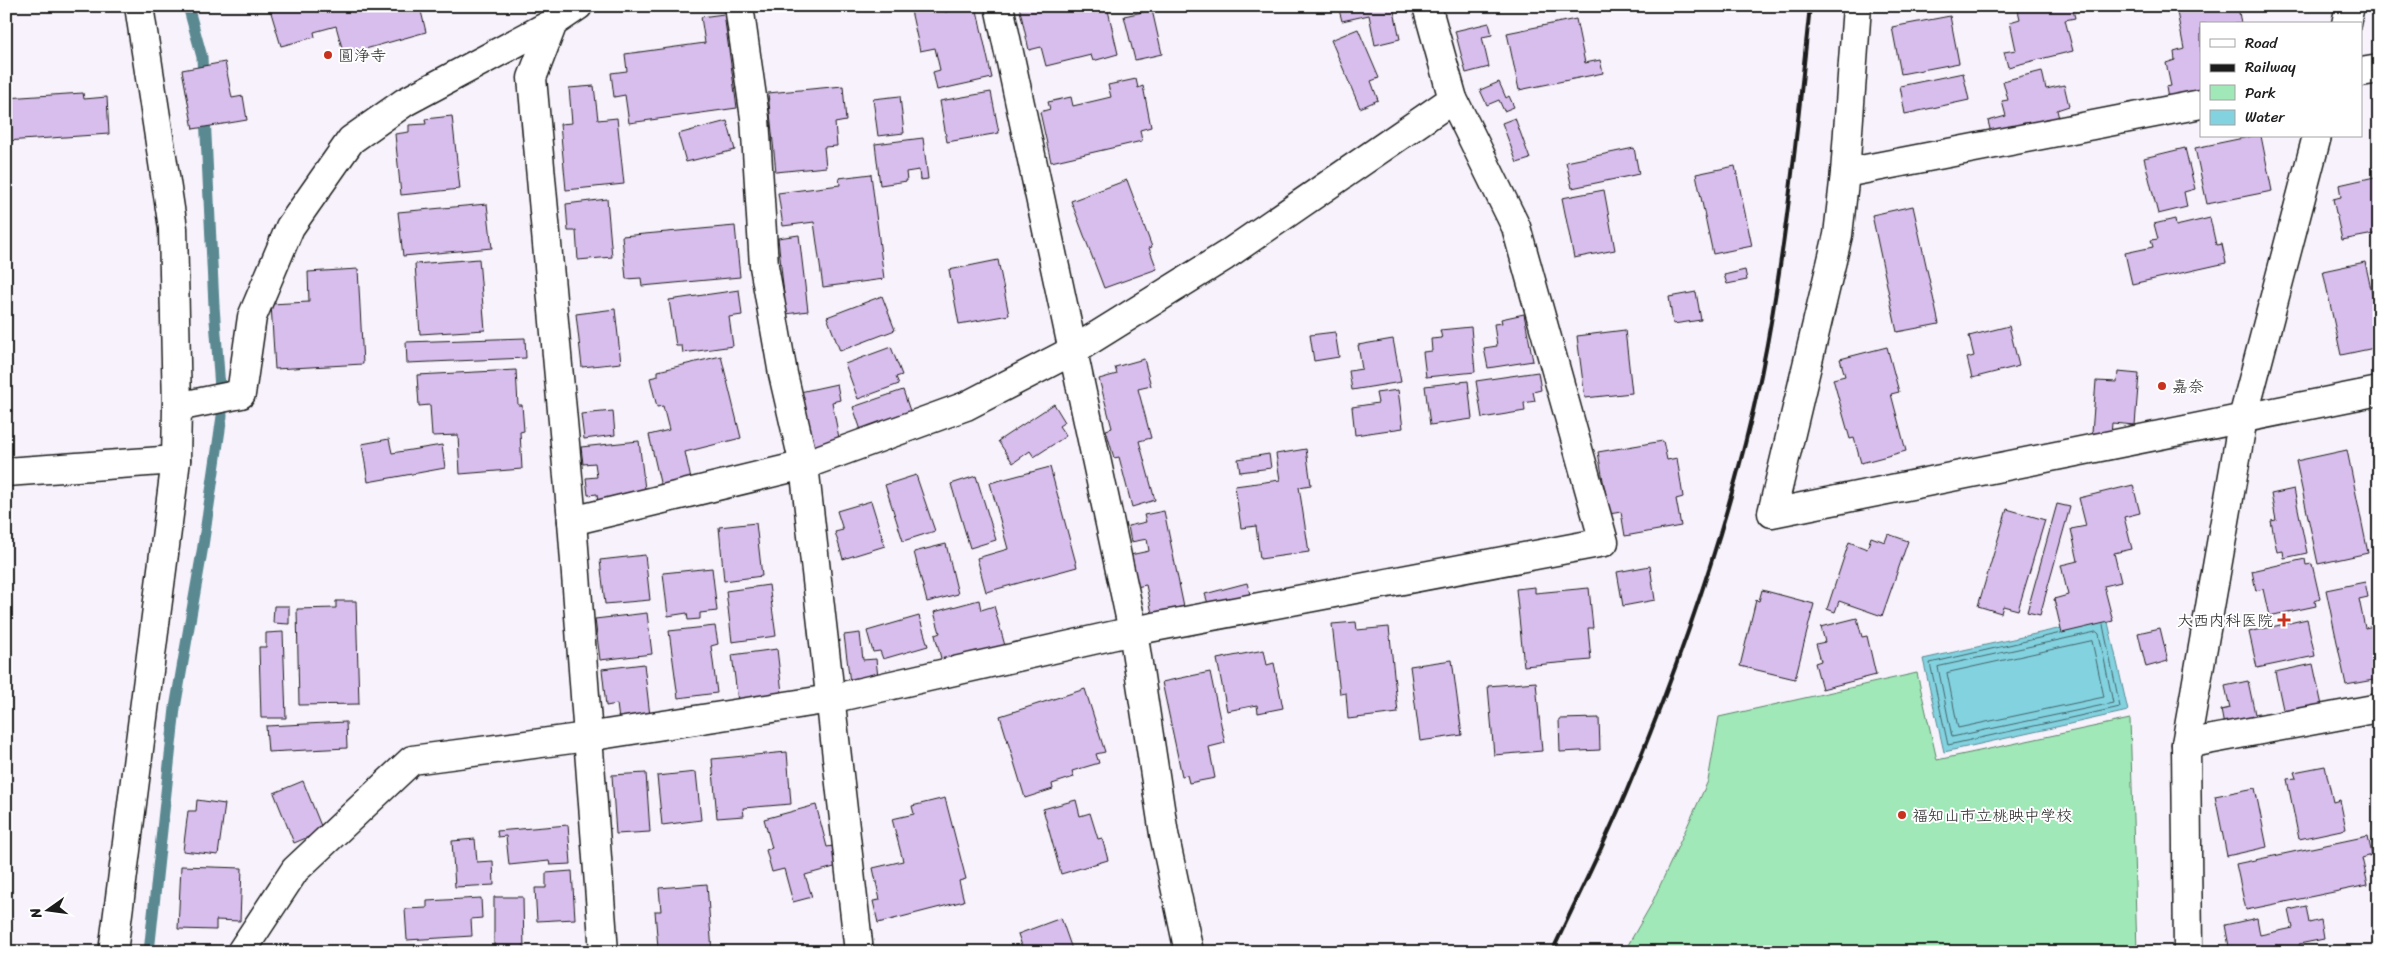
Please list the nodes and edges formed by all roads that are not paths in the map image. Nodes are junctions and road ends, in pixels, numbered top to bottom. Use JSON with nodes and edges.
{"nodes":[{"id":1,"x":139,"y":6,"type":"edge"},
{"id":2,"x":578,"y":6,"type":"edge"},
{"id":3,"x":739,"y":6,"type":"edge"},
{"id":4,"x":999,"y":6,"type":"edge"},
{"id":5,"x":1427,"y":6,"type":"edge"},
{"id":6,"x":1857,"y":6,"type":"edge"},
{"id":7,"x":2350,"y":6,"type":"edge"},
{"id":8,"x":2346,"y":22,"type":"edge"},
{"id":9,"x":553,"y":23,"type":"junction"},
{"id":10,"x":2379,"y":69,"type":"edge"},
{"id":11,"x":2362,"y":72,"type":"edge"},
{"id":12,"x":1453,"y":98,"type":"junction"},
{"id":13,"x":2200,"y":104,"type":"edge"},
{"id":14,"x":2316,"y":138,"type":"edge"},
{"id":15,"x":1845,"y":174,"type":"junction"},
{"id":16,"x":1074,"y":350,"type":"junction"},
{"id":17,"x":2379,"y":391,"type":"edge"},
{"id":18,"x":177,"y":407,"type":"junction"},
{"id":19,"x":2243,"y":418,"type":"junction"},
{"id":20,"x":176,"y":460,"type":"junction"},
{"id":21,"x":804,"y":466,"type":"junction"},
{"id":22,"x":6,"y":472,"type":"edge"},
{"id":23,"x":572,"y":521,"type":"junction"},
{"id":24,"x":1133,"y":631,"type":"junction"},
{"id":25,"x":830,"y":699,"type":"junction"},
{"id":26,"x":2379,"y":708,"type":"edge"},
{"id":27,"x":587,"y":737,"type":"junction"},
{"id":28,"x":2186,"y":744,"type":"junction"},
{"id":29,"x":113,"y":952,"type":"edge"},
{"id":30,"x":241,"y":952,"type":"edge"},
{"id":31,"x":604,"y":952,"type":"edge"},
{"id":32,"x":859,"y":952,"type":"edge"},
{"id":33,"x":1189,"y":952,"type":"edge"},
{"id":34,"x":2188,"y":952,"type":"edge"}],
"edges":[{"from":1,"to":18,"type":"street"},
{"from":2,"to":9,"type":"street"},
{"from":3,"to":21,"type":"street"},
{"from":4,"to":16,"type":"street"},
{"from":5,"to":12,"type":"street"},
{"from":6,"to":15,"type":"street"},
{"from":7,"to":8,"type":"street"},
{"from":9,"to":18,"type":"street"},
{"from":9,"to":23,"type":"street"},
{"from":10,"to":11,"type":"street"},
{"from":12,"to":16,"type":"street"},
{"from":12,"to":24,"type":"street"},
{"from":13,"to":15,"type":"street"},
{"from":14,"to":19,"type":"street"},
{"from":15,"to":19,"type":"street"},
{"from":16,"to":21,"type":"street"},
{"from":16,"to":24,"type":"street"},
{"from":17,"to":19,"type":"street"},
{"from":18,"to":20,"type":"street"},
{"from":19,"to":28,"type":"street"},
{"from":20,"to":22,"type":"street"},
{"from":20,"to":29,"type":"street"},
{"from":21,"to":23,"type":"street"},
{"from":21,"to":25,"type":"street"},
{"from":23,"to":27,"type":"street"},
{"from":24,"to":25,"type":"street"},
{"from":24,"to":33,"type":"street"},
{"from":25,"to":27,"type":"street"},
{"from":25,"to":32,"type":"street"},
{"from":26,"to":28,"type":"street"},
{"from":27,"to":30,"type":"street"},
{"from":27,"to":31,"type":"street"},
{"from":28,"to":34,"type":"street"}]}
